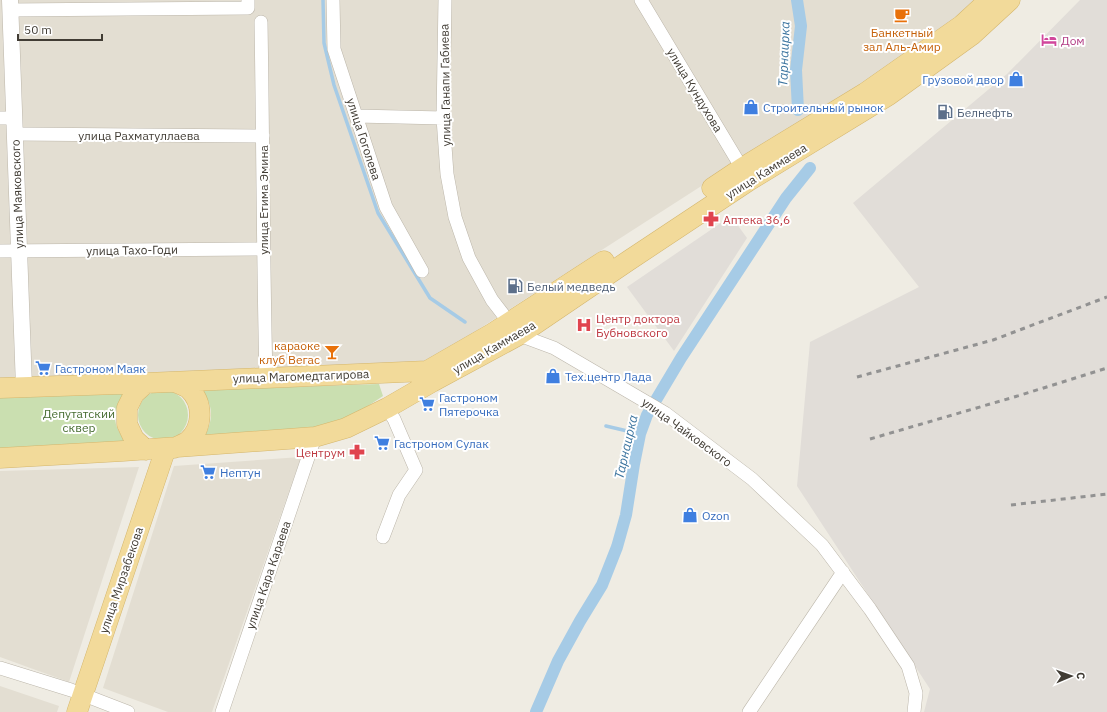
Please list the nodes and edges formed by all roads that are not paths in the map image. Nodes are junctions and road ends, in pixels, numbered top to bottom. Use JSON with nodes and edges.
{"nodes":[{"id":1,"x":333,"y":0,"type":"edge"},
{"id":2,"x":444,"y":0,"type":"edge"},
{"id":3,"x":641,"y":0,"type":"edge"},
{"id":4,"x":989,"y":0,"type":"edge"},
{"id":5,"x":1010,"y":0,"type":"edge"},
{"id":6,"x":248,"y":4,"type":"edge"},
{"id":7,"x":10,"y":5,"type":"edge"},
{"id":8,"x":261,"y":22,"type":"dead end"},
{"id":9,"x":356,"y":116,"type":"junction"},
{"id":10,"x":7,"y":118,"type":"edge"},
{"id":11,"x":443,"y":118,"type":"junction"},
{"id":12,"x":15,"y":134,"type":"junction"},
{"id":13,"x":263,"y":136,"type":"junction"},
{"id":14,"x":746,"y":174,"type":"junction"},
{"id":15,"x":263,"y":249,"type":"junction"},
{"id":16,"x":0,"y":251,"type":"edge"},
{"id":17,"x":18,"y":251,"type":"junction"},
{"id":18,"x":422,"y":271,"type":"dead end"},
{"id":19,"x":514,"y":329,"type":"junction"},
{"id":20,"x":430,"y":376,"type":"junction"},
{"id":21,"x":266,"y":377,"type":"junction"},
{"id":22,"x":175,"y":382,"type":"junction"},
{"id":23,"x":146,"y":383,"type":"junction"},
{"id":24,"x":24,"y":387,"type":"junction"},
{"id":25,"x":0,"y":388,"type":"edge"},
{"id":26,"x":387,"y":408,"type":"junction"},
{"id":27,"x":315,"y":437,"type":"junction"},
{"id":28,"x":159,"y":449,"type":"junction"},
{"id":29,"x":0,"y":458,"type":"edge"},
{"id":30,"x":383,"y":538,"type":"dead end"},
{"id":31,"x":843,"y":572,"type":"junction"},
{"id":32,"x":0,"y":668,"type":"edge"},
{"id":33,"x":77,"y":699,"type":"edge"},
{"id":34,"x":64,"y":712,"type":"edge"},
{"id":35,"x":128,"y":712,"type":"edge"},
{"id":36,"x":222,"y":712,"type":"edge"},
{"id":37,"x":749,"y":712,"type":"edge"},
{"id":38,"x":914,"y":712,"type":"edge"}],
"edges":[{"from":1,"to":9,"type":"street","name":"улица Гоголева"},
{"from":2,"to":11,"type":"street","name":"улица Ганапи Габиева"},
{"from":3,"to":14,"type":"street","name":"улица Кундухова"},
{"from":4,"to":14,"type":"main road","name":"улица Каммаева"},
{"from":5,"to":14,"type":"main road","name":"улица Каммаева"},
{"from":6,"to":7,"type":"street"},
{"from":7,"to":10,"type":"street","name":"улица Маяковского"},
{"from":8,"to":13,"type":"street","name":"улица Етима Эмина"},
{"from":9,"to":11,"type":"street"},
{"from":9,"to":18,"type":"street","name":"улица Гоголева"},
{"from":10,"to":12,"type":"street","name":"улица Маяковского"},
{"from":11,"to":19,"type":"street","name":"улица Ганапи Габиева"},
{"from":12,"to":13,"type":"street","name":"улица Рахматуллаева"},
{"from":12,"to":17,"type":"street","name":"улица Маяковского"},
{"from":13,"to":15,"type":"street","name":"улица Етима Эмина"},
{"from":14,"to":19,"type":"main road","name":"улица Каммаева"},
{"from":15,"to":17,"type":"street","name":"улица Тахо-Годи"},
{"from":15,"to":21,"type":"street","name":"улица Етима Эмина"},
{"from":16,"to":17,"type":"street","name":"улица Тахо-Годи"},
{"from":17,"to":24,"type":"street","name":"улица Маяковского"},
{"from":19,"to":20,"type":"main road","name":"улица Каммаева"},
{"from":19,"to":31,"type":"street","name":"улица Чайковского"},
{"from":20,"to":21,"type":"main road","name":"улица Магомедтагирова"},
{"from":20,"to":26,"type":"main road"},
{"from":21,"to":22,"type":"main road","name":"улица Магомедтагирова"},
{"from":22,"to":23,"type":"main road"},
{"from":22,"to":28,"type":"main road"},
{"from":23,"to":24,"type":"main road"},
{"from":23,"to":28,"type":"main road"},
{"from":24,"to":25,"type":"main road"},
{"from":26,"to":27,"type":"main road"},
{"from":26,"to":30,"type":"street"},
{"from":27,"to":28,"type":"main road"},
{"from":27,"to":36,"type":"street","name":"улица Кара Караева"},
{"from":28,"to":29,"type":"main road"},
{"from":28,"to":33,"type":"main road","name":"улица Мирзабекова"},
{"from":31,"to":37,"type":"street"},
{"from":31,"to":38,"type":"street","name":"улица Чайковского"},
{"from":32,"to":33,"type":"street"},
{"from":33,"to":34,"type":"main road","name":"улица Мирзабекова"},
{"from":33,"to":35,"type":"street"}]}
